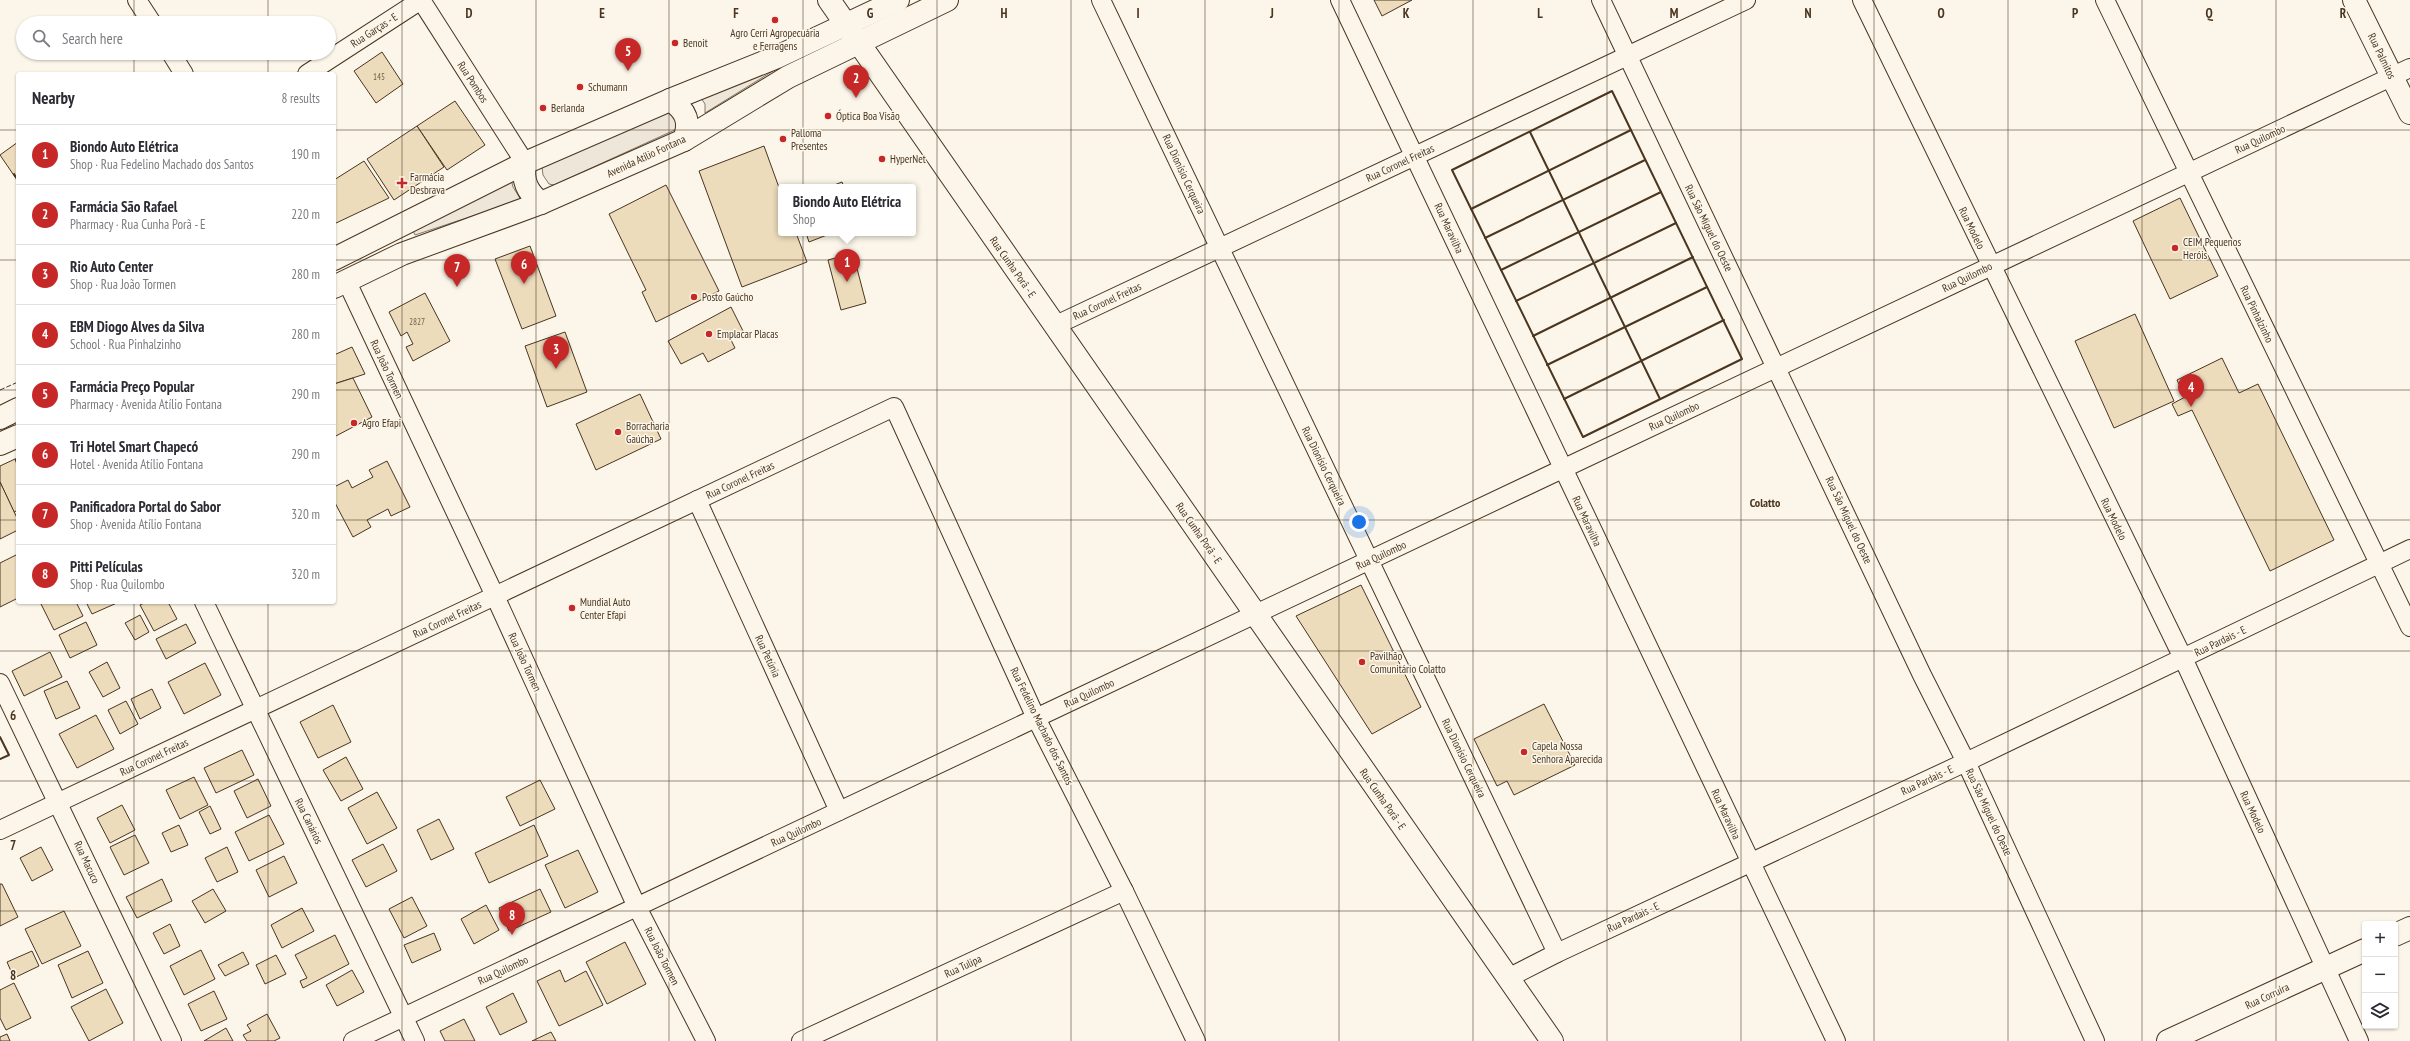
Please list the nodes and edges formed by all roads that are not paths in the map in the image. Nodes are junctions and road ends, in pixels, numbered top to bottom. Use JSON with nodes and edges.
{"nodes":[{"id":1,"x":137,"y":0,"type":"edge"},
{"id":2,"x":421,"y":0,"type":"edge"},
{"id":3,"x":829,"y":0,"type":"edge"},
{"id":4,"x":898,"y":0,"type":"edge"},
{"id":5,"x":947,"y":0,"type":"edge"},
{"id":6,"x":1101,"y":0,"type":"edge"},
{"id":7,"x":1340,"y":0,"type":"edge"},
{"id":8,"x":1600,"y":0,"type":"edge"},
{"id":9,"x":1746,"y":0,"type":"edge"},
{"id":10,"x":1862,"y":0,"type":"edge"},
{"id":11,"x":2105,"y":0,"type":"edge"},
{"id":12,"x":2354,"y":0,"type":"edge"},
{"id":13,"x":147,"y":16,"type":"edge"},
{"id":14,"x":845,"y":25,"type":"junction"},
{"id":15,"x":858,"y":42,"type":"junction"},
{"id":16,"x":336,"y":55,"type":"edge"},
{"id":17,"x":1627,"y":56,"type":"junction"},
{"id":18,"x":175,"y":60,"type":"edge"},
{"id":19,"x":329,"y":60,"type":"edge"},
{"id":20,"x":183,"y":72,"type":"edge"},
{"id":21,"x":310,"y":72,"type":"edge"},
{"id":22,"x":2401,"y":73,"type":"edge"},
{"id":23,"x":670,"y":100,"type":"junction"},
{"id":24,"x":2410,"y":113,"type":"edge"},
{"id":25,"x":684,"y":140,"type":"junction"},
{"id":26,"x":1415,"y":156,"type":"junction"},
{"id":27,"x":525,"y":163,"type":"junction"},
{"id":28,"x":2188,"y":173,"type":"junction"},
{"id":29,"x":542,"y":203,"type":"junction"},
{"id":30,"x":1219,"y":249,"type":"junction"},
{"id":31,"x":336,"y":258,"type":"edge"},
{"id":32,"x":1990,"y":266,"type":"junction"},
{"id":33,"x":341,"y":284,"type":"edge"},
{"id":34,"x":1054,"y":326,"type":"junction"},
{"id":35,"x":1776,"y":368,"type":"junction"},
{"id":36,"x":894,"y":407,"type":"joint"},
{"id":37,"x":16,"y":410,"type":"edge"},
{"id":38,"x":0,"y":418,"type":"edge"},
{"id":39,"x":16,"y":437,"type":"edge"},
{"id":40,"x":0,"y":444,"type":"edge"},
{"id":41,"x":1563,"y":468,"type":"junction"},
{"id":42,"x":697,"y":500,"type":"junction"},
{"id":43,"x":2410,"y":549,"type":"edge"},
{"id":44,"x":1369,"y":561,"type":"junction"},
{"id":45,"x":2379,"y":564,"type":"junction"},
{"id":46,"x":495,"y":596,"type":"junction"},
{"id":47,"x":205,"y":604,"type":"edge"},
{"id":48,"x":1254,"y":613,"type":"junction"},
{"id":49,"x":2410,"y":627,"type":"edge"},
{"id":50,"x":2183,"y":658,"type":"junction"},
{"id":51,"x":0,"y":683,"type":"edge"},
{"id":52,"x":256,"y":709,"type":"junction"},
{"id":53,"x":1036,"y":718,"type":"junction"},
{"id":54,"x":1966,"y":762,"type":"junction"},
{"id":55,"x":58,"y":802,"type":"junction"},
{"id":56,"x":839,"y":811,"type":"junction"},
{"id":57,"x":0,"y":830,"type":"edge"},
{"id":58,"x":1749,"y":862,"type":"junction"},
{"id":59,"x":1124,"y":891,"type":"junction"},
{"id":60,"x":637,"y":907,"type":"junction"},
{"id":61,"x":2410,"y":928,"type":"edge"},
{"id":62,"x":2398,"y":934,"type":"edge"},
{"id":63,"x":2362,"y":951,"type":"edge"},
{"id":64,"x":1557,"y":953,"type":"junction"},
{"id":65,"x":2325,"y":969,"type":"junction"},
{"id":66,"x":1508,"y":978,"type":"junction"},
{"id":67,"x":403,"y":1017,"type":"junction"},
{"id":68,"x":172,"y":1041,"type":"edge"},
{"id":69,"x":353,"y":1041,"type":"edge"},
{"id":70,"x":414,"y":1041,"type":"edge"},
{"id":71,"x":706,"y":1041,"type":"edge"},
{"id":72,"x":801,"y":1041,"type":"edge"},
{"id":73,"x":1196,"y":1041,"type":"edge"},
{"id":74,"x":1552,"y":1041,"type":"edge"},
{"id":75,"x":1836,"y":1041,"type":"edge"},
{"id":76,"x":2095,"y":1041,"type":"edge"},
{"id":77,"x":2168,"y":1041,"type":"edge"},
{"id":78,"x":2359,"y":1041,"type":"edge"}],
"edges":[{"from":1,"to":13,"type":"street"},
{"from":2,"to":16,"type":"street","name":"Rua Garças - E"},
{"from":2,"to":27,"type":"street","name":"Rua Pombos"},
{"from":3,"to":14,"type":"street","name":"Rua Cunha Porã - E"},
{"from":4,"to":14,"type":"street"},
{"from":5,"to":15,"type":"street","name":"Avenida Atílio Fontana"},
{"from":6,"to":30,"type":"street","name":"Rua Dionísio Cerqueira"},
{"from":7,"to":26,"type":"street","name":"Rua Maravilha"},
{"from":8,"to":17,"type":"street","name":"Rua São Miguel do Oeste"},
{"from":9,"to":17,"type":"street","name":"Rua Coronel Freitas"},
{"from":10,"to":32,"type":"street","name":"Rua Modelo"},
{"from":11,"to":28,"type":"street","name":"Rua Pinhalzinho"},
{"from":12,"to":22,"type":"street","name":"Rua Palmitos"},
{"from":14,"to":15,"type":"street","name":"Rua Cunha Porã - E"},
{"from":14,"to":23,"type":"street"},
{"from":15,"to":25,"type":"street","name":"Avenida Atílio Fontana"},
{"from":15,"to":34,"type":"street","name":"Rua Cunha Porã - E"},
{"from":17,"to":26,"type":"street","name":"Rua Coronel Freitas"},
{"from":17,"to":35,"type":"street","name":"Rua São Miguel do Oeste"},
{"from":18,"to":20,"type":"street"},
{"from":19,"to":21,"type":"street","name":"Rua Garças - E"},
{"from":22,"to":24,"type":"street","name":"Rua Palmitos"},
{"from":22,"to":28,"type":"street","name":"Rua Quilombo"},
{"from":23,"to":25,"type":"street"},
{"from":23,"to":27,"type":"street"},
{"from":25,"to":29,"type":"street","name":"Avenida Atílio Fontana"},
{"from":26,"to":30,"type":"street","name":"Rua Coronel Freitas"},
{"from":26,"to":41,"type":"street","name":"Rua Maravilha"},
{"from":27,"to":29,"type":"street"},
{"from":27,"to":31,"type":"street"},
{"from":28,"to":32,"type":"street","name":"Rua Quilombo"},
{"from":28,"to":45,"type":"street","name":"Rua Pinhalzinho"},
{"from":29,"to":33,"type":"street","name":"Avenida Atílio Fontana"},
{"from":30,"to":34,"type":"street","name":"Rua Coronel Freitas"},
{"from":30,"to":44,"type":"street","name":"Rua Dionísio Cerqueira"},
{"from":32,"to":35,"type":"street","name":"Rua Quilombo"},
{"from":32,"to":50,"type":"street","name":"Rua Modelo"},
{"from":33,"to":46,"type":"street","name":"Rua João Tormen"},
{"from":34,"to":48,"type":"street","name":"Rua Cunha Porã - E"},
{"from":35,"to":41,"type":"street","name":"Rua Quilombo"},
{"from":35,"to":54,"type":"street","name":"Rua São Miguel do Oeste"},
{"from":36,"to":42,"type":"street","name":"Rua Coronel Freitas"},
{"from":36,"to":53,"type":"street","name":"Rua Fedelino Machado dos Santos"},
{"from":37,"to":38,"type":"street"},
{"from":39,"to":40,"type":"street"},
{"from":41,"to":44,"type":"street","name":"Rua Quilombo"},
{"from":41,"to":58,"type":"street","name":"Rua Maravilha"},
{"from":42,"to":46,"type":"street","name":"Rua Coronel Freitas"},
{"from":42,"to":56,"type":"street","name":"Rua Petúnia"},
{"from":43,"to":45,"type":"street","name":"Rua Pardais - E"},
{"from":44,"to":48,"type":"street","name":"Rua Quilombo"},
{"from":44,"to":64,"type":"street","name":"Rua Dionísio Cerqueira"},
{"from":45,"to":49,"type":"street","name":"Rua Pinhalzinho"},
{"from":45,"to":50,"type":"street","name":"Rua Pardais - E"},
{"from":46,"to":52,"type":"street","name":"Rua Coronel Freitas"},
{"from":46,"to":60,"type":"street","name":"Rua João Tormen"},
{"from":47,"to":52,"type":"street","name":"Rua Canários"},
{"from":48,"to":53,"type":"street","name":"Rua Quilombo"},
{"from":48,"to":66,"type":"street","name":"Rua Cunha Porã - E"},
{"from":50,"to":54,"type":"street","name":"Rua Pardais - E"},
{"from":50,"to":65,"type":"street","name":"Rua Modelo"},
{"from":51,"to":55,"type":"street","name":"Rua Macuco"},
{"from":52,"to":55,"type":"street","name":"Rua Coronel Freitas"},
{"from":52,"to":67,"type":"street","name":"Rua Canários"},
{"from":53,"to":56,"type":"street","name":"Rua Quilombo"},
{"from":53,"to":59,"type":"street","name":"Rua Fedelino Machado dos Santos"},
{"from":54,"to":58,"type":"street","name":"Rua Pardais - E"},
{"from":54,"to":76,"type":"street","name":"Rua São Miguel do Oeste"},
{"from":55,"to":57,"type":"street","name":"Rua Coronel Freitas"},
{"from":55,"to":68,"type":"street","name":"Rua Macuco"},
{"from":56,"to":60,"type":"street","name":"Rua Quilombo"},
{"from":58,"to":64,"type":"street","name":"Rua Pardais - E"},
{"from":58,"to":75,"type":"street","name":"Rua Maravilha"},
{"from":59,"to":72,"type":"street","name":"Rua Tulipa"},
{"from":59,"to":73,"type":"street","name":"Rua Fedelino Machado dos Santos"},
{"from":60,"to":67,"type":"street","name":"Rua Quilombo"},
{"from":60,"to":71,"type":"street","name":"Rua João Tormen"},
{"from":61,"to":62,"type":"street"},
{"from":63,"to":65,"type":"street","name":"Rua Corruíra"},
{"from":64,"to":66,"type":"street","name":"Rua Pardais - E"},
{"from":65,"to":77,"type":"street","name":"Rua Corruíra"},
{"from":65,"to":78,"type":"street","name":"Rua Modelo"},
{"from":66,"to":74,"type":"street","name":"Rua Cunha Porã - E"},
{"from":67,"to":69,"type":"street","name":"Rua Quilombo"},
{"from":67,"to":70,"type":"street","name":"Rua Canários"}]}
